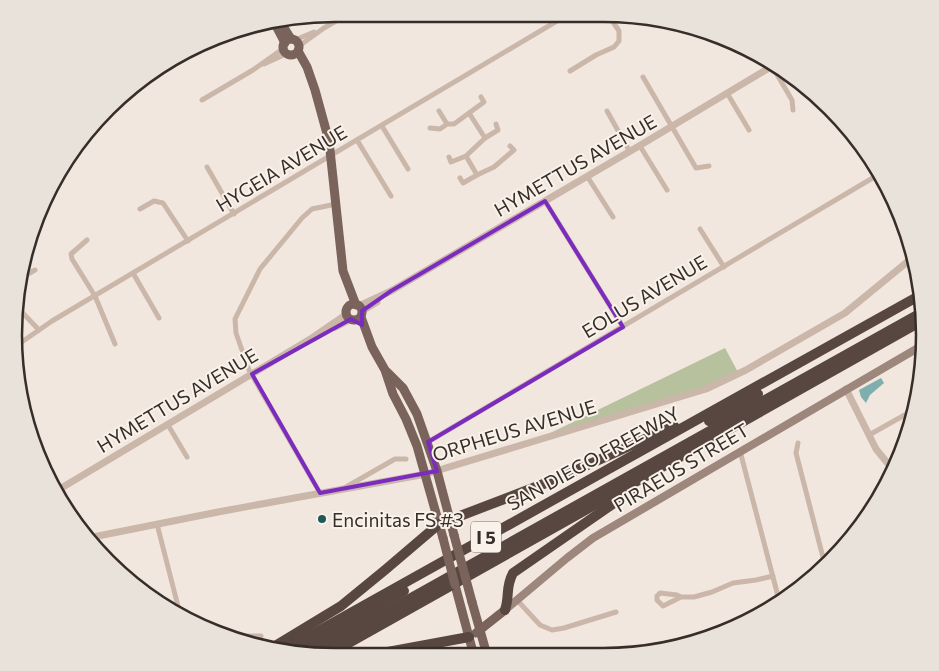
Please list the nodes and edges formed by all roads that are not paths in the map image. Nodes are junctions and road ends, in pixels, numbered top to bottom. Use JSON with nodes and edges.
{"nodes":[{"id":1,"x":334,"y":22,"type":"edge"},
{"id":2,"x":555,"y":22,"type":"edge"},
{"id":3,"x":614,"y":22,"type":"edge"},
{"id":4,"x":283,"y":27,"type":"edge"},
{"id":5,"x":278,"y":28,"type":"edge"},
{"id":6,"x":291,"y":47,"type":"junction"},
{"id":7,"x":768,"y":69,"type":"edge"},
{"id":8,"x":570,"y":70,"type":"dead end"},
{"id":9,"x":779,"y":76,"type":"edge"},
{"id":10,"x":643,"y":77,"type":"dead end"},
{"id":11,"x":727,"y":93,"type":"junction"},
{"id":12,"x":481,"y":97,"type":"dead end"},
{"id":13,"x":202,"y":100,"type":"dead end"},
{"id":14,"x":793,"y":110,"type":"dead end"},
{"id":15,"x":439,"y":111,"type":"dead end"},
{"id":16,"x":607,"y":111,"type":"dead end"},
{"id":17,"x":469,"y":113,"type":"junction"},
{"id":18,"x":447,"y":124,"type":"junction"},
{"id":19,"x":496,"y":124,"type":"dead end"},
{"id":20,"x":382,"y":126,"type":"junction"},
{"id":21,"x":672,"y":126,"type":"junction"},
{"id":22,"x":430,"y":128,"type":"dead end"},
{"id":23,"x":750,"y":130,"type":"dead end"},
{"id":24,"x":485,"y":138,"type":"junction"},
{"id":25,"x":357,"y":140,"type":"junction"},
{"id":26,"x":510,"y":146,"type":"dead end"},
{"id":27,"x":640,"y":146,"type":"junction"},
{"id":28,"x":630,"y":152,"type":"junction"},
{"id":29,"x":331,"y":156,"type":"junction"},
{"id":30,"x":466,"y":156,"type":"junction"},
{"id":31,"x":449,"y":157,"type":"dead end"},
{"id":32,"x":709,"y":166,"type":"dead end"},
{"id":33,"x":207,"y":167,"type":"dead end"},
{"id":34,"x":408,"y":169,"type":"dead end"},
{"id":35,"x":477,"y":175,"type":"junction"},
{"id":36,"x":588,"y":176,"type":"junction"},
{"id":37,"x":874,"y":177,"type":"edge"},
{"id":38,"x":460,"y":178,"type":"dead end"},
{"id":39,"x":668,"y":190,"type":"dead end"},
{"id":40,"x":390,"y":196,"type":"dead end"},
{"id":41,"x":545,"y":200,"type":"junction"},
{"id":42,"x":336,"y":204,"type":"junction"},
{"id":43,"x":140,"y":209,"type":"dead end"},
{"id":44,"x":234,"y":214,"type":"junction"},
{"id":45,"x":613,"y":217,"type":"dead end"},
{"id":46,"x":700,"y":229,"type":"dead end"},
{"id":47,"x":87,"y":240,"type":"dead end"},
{"id":48,"x":188,"y":241,"type":"junction"},
{"id":49,"x":908,"y":262,"type":"edge"},
{"id":50,"x":724,"y":266,"type":"junction"},
{"id":51,"x":35,"y":270,"type":"dead end"},
{"id":52,"x":29,"y":273,"type":"edge"},
{"id":53,"x":133,"y":273,"type":"junction"},
{"id":54,"x":94,"y":296,"type":"junction"},
{"id":55,"x":914,"y":298,"type":"edge"},
{"id":56,"x":915,"y":306,"type":"edge"},
{"id":57,"x":355,"y":312,"type":"junction"},
{"id":58,"x":23,"y":314,"type":"edge"},
{"id":59,"x":916,"y":316,"type":"edge"},
{"id":60,"x":159,"y":318,"type":"dead end"},
{"id":61,"x":916,"y":324,"type":"edge"},
{"id":62,"x":623,"y":327,"type":"junction"},
{"id":63,"x":39,"y":330,"type":"junction"},
{"id":64,"x":22,"y":342,"type":"edge"},
{"id":65,"x":115,"y":344,"type":"dead end"},
{"id":66,"x":916,"y":349,"type":"edge"},
{"id":67,"x":385,"y":370,"type":"junction"},
{"id":68,"x":252,"y":374,"type":"junction"},
{"id":69,"x":846,"y":389,"type":"junction"},
{"id":70,"x":907,"y":414,"type":"edge"},
{"id":71,"x":168,"y":425,"type":"junction"},
{"id":72,"x":686,"y":426,"type":"junction"},
{"id":73,"x":869,"y":435,"type":"junction"},
{"id":74,"x":428,"y":442,"type":"junction"},
{"id":75,"x":798,"y":443,"type":"dead end"},
{"id":76,"x":740,"y":451,"type":"junction"},
{"id":77,"x":682,"y":455,"type":"junction"},
{"id":78,"x":187,"y":457,"type":"dead end"},
{"id":79,"x":406,"y":458,"type":"dead end"},
{"id":80,"x":888,"y":465,"type":"edge"},
{"id":81,"x":437,"y":471,"type":"junction"},
{"id":82,"x":426,"y":474,"type":"junction"},
{"id":83,"x":62,"y":488,"type":"edge"},
{"id":84,"x":344,"y":488,"type":"junction"},
{"id":85,"x":320,"y":492,"type":"junction"},
{"id":86,"x":450,"y":520,"type":"junction"},
{"id":87,"x":157,"y":524,"type":"junction"},
{"id":88,"x":439,"y":524,"type":"junction"},
{"id":89,"x":96,"y":536,"type":"edge"},
{"id":90,"x":823,"y":559,"type":"edge"},
{"id":91,"x":773,"y":576,"type":"junction"},
{"id":92,"x":507,"y":583,"type":"junction"},
{"id":93,"x":778,"y":595,"type":"edge"},
{"id":94,"x":681,"y":597,"type":"dead end"},
{"id":95,"x":517,"y":600,"type":"junction"},
{"id":96,"x":178,"y":606,"type":"edge"},
{"id":97,"x":505,"y":610,"type":"junction"},
{"id":98,"x":616,"y":612,"type":"dead end"},
{"id":99,"x":480,"y":631,"type":"junction"},
{"id":100,"x":248,"y":636,"type":"edge"},
{"id":101,"x":261,"y":636,"type":"dead end"},
{"id":102,"x":469,"y":637,"type":"junction"},
{"id":103,"x":280,"y":643,"type":"edge"},
{"id":104,"x":292,"y":645,"type":"edge"},
{"id":105,"x":306,"y":647,"type":"edge"},
{"id":106,"x":322,"y":648,"type":"edge"},
{"id":107,"x":338,"y":648,"type":"edge"},
{"id":108,"x":409,"y":648,"type":"edge"},
{"id":109,"x":472,"y":648,"type":"edge"},
{"id":110,"x":485,"y":648,"type":"edge"}],
"edges":[{"from":1,"to":6,"type":"street"},
{"from":2,"to":20,"type":"street","name":"HYGEIA AVENUE"},
{"from":3,"to":8,"type":"street"},
{"from":4,"to":6,"type":"main road"},
{"from":5,"to":6,"type":"main road"},
{"from":6,"to":13,"type":"street"},
{"from":6,"to":29,"type":"main road"},
{"from":7,"to":11,"type":"street","name":"HYMETTUS AVENUE"},
{"from":9,"to":14,"type":"street"},
{"from":10,"to":21,"type":"street"},
{"from":11,"to":21,"type":"street","name":"HYMETTUS AVENUE"},
{"from":11,"to":23,"type":"street"},
{"from":12,"to":17,"type":"street"},
{"from":15,"to":18,"type":"street"},
{"from":16,"to":28,"type":"street"},
{"from":17,"to":18,"type":"street"},
{"from":17,"to":24,"type":"street"},
{"from":18,"to":22,"type":"street"},
{"from":19,"to":24,"type":"street"},
{"from":20,"to":25,"type":"street","name":"HYGEIA AVENUE"},
{"from":20,"to":34,"type":"street"},
{"from":21,"to":27,"type":"street","name":"HYMETTUS AVENUE"},
{"from":21,"to":32,"type":"street"},
{"from":24,"to":30,"type":"street"},
{"from":25,"to":29,"type":"street","name":"HYGEIA AVENUE"},
{"from":25,"to":40,"type":"street"},
{"from":26,"to":35,"type":"street"},
{"from":27,"to":28,"type":"street","name":"HYMETTUS AVENUE"},
{"from":27,"to":39,"type":"street"},
{"from":28,"to":36,"type":"street","name":"HYMETTUS AVENUE"},
{"from":29,"to":42,"type":"main road"},
{"from":29,"to":44,"type":"street","name":"HYGEIA AVENUE"},
{"from":30,"to":31,"type":"street"},
{"from":30,"to":35,"type":"street"},
{"from":33,"to":44,"type":"street"},
{"from":35,"to":38,"type":"street"},
{"from":36,"to":41,"type":"street","name":"HYMETTUS AVENUE"},
{"from":36,"to":45,"type":"street"},
{"from":37,"to":50,"type":"street","name":"EOLUS AVENUE"},
{"from":41,"to":57,"type":"street","name":"HYMETTUS AVENUE"},
{"from":41,"to":62,"type":"street"},
{"from":42,"to":57,"type":"main road"},
{"from":42,"to":68,"type":"street"},
{"from":43,"to":48,"type":"street"},
{"from":44,"to":48,"type":"street","name":"HYGEIA AVENUE"},
{"from":46,"to":50,"type":"street"},
{"from":47,"to":54,"type":"street"},
{"from":48,"to":53,"type":"street","name":"HYGEIA AVENUE"},
{"from":49,"to":81,"type":"street","name":"ORPHEUS AVENUE"},
{"from":50,"to":62,"type":"street","name":"EOLUS AVENUE"},
{"from":51,"to":52,"type":"street"},
{"from":53,"to":54,"type":"street","name":"HYGEIA AVENUE"},
{"from":53,"to":60,"type":"street"},
{"from":54,"to":63,"type":"street","name":"HYGEIA AVENUE"},
{"from":54,"to":65,"type":"street"},
{"from":55,"to":72,"type":"highway","name":"SAN DIEGO FREEWAY","number":"I 5"},
{"from":56,"to":105,"type":"highway"},
{"from":57,"to":67,"type":"main road"},
{"from":57,"to":68,"type":"street","name":"HYMETTUS AVENUE"},
{"from":58,"to":63,"type":"street"},
{"from":59,"to":106,"type":"highway"},
{"from":61,"to":77,"type":"highway","number":"I 5"},
{"from":62,"to":74,"type":"street","name":"EOLUS AVENUE"},
{"from":63,"to":64,"type":"street","name":"HYGEIA AVENUE"},
{"from":66,"to":69,"type":"main road","name":"PIRAEUS STREET"},
{"from":67,"to":74,"type":"main road"},
{"from":67,"to":82,"type":"main road"},
{"from":68,"to":71,"type":"street","name":"HYMETTUS AVENUE"},
{"from":68,"to":85,"type":"street"},
{"from":69,"to":73,"type":"street"},
{"from":69,"to":76,"type":"main road","name":"PIRAEUS STREET"},
{"from":70,"to":73,"type":"street"},
{"from":71,"to":78,"type":"street"},
{"from":71,"to":83,"type":"street","name":"HYMETTUS AVENUE"},
{"from":72,"to":86,"type":"highway"},
{"from":72,"to":104,"type":"highway","name":"SAN DIEGO FREEWAY","number":"I 5"},
{"from":73,"to":80,"type":"street"},
{"from":74,"to":81,"type":"main road"},
{"from":75,"to":90,"type":"street"},
{"from":76,"to":91,"type":"street"},
{"from":76,"to":95,"type":"main road","name":"PIRAEUS STREET"},
{"from":77,"to":92,"type":"highway"},
{"from":77,"to":107,"type":"highway","number":"I 5"},
{"from":79,"to":84,"type":"street"},
{"from":81,"to":82,"type":"street","name":"ORPHEUS AVENUE"},
{"from":81,"to":86,"type":"main road"},
{"from":82,"to":84,"type":"street","name":"ORPHEUS AVENUE"},
{"from":82,"to":88,"type":"main road"},
{"from":84,"to":85,"type":"street","name":"ORPHEUS AVENUE"},
{"from":85,"to":87,"type":"street","name":"ORPHEUS AVENUE"},
{"from":86,"to":88,"type":"highway"},
{"from":86,"to":99,"type":"main road","bridge":true},
{"from":87,"to":89,"type":"street","name":"ORPHEUS AVENUE"},
{"from":87,"to":96,"type":"street"},
{"from":88,"to":102,"type":"main road","bridge":true},
{"from":88,"to":103,"type":"highway"},
{"from":91,"to":93,"type":"street"},
{"from":91,"to":94,"type":"street"},
{"from":92,"to":95,"type":"highway"},
{"from":92,"to":97,"type":"highway"},
{"from":95,"to":97,"type":"main road","name":"PIRAEUS STREET"},
{"from":95,"to":98,"type":"street"},
{"from":97,"to":99,"type":"main road","name":"PIRAEUS STREET"},
{"from":99,"to":102,"type":"main road","name":"PIRAEUS STREET"},
{"from":99,"to":110,"type":"main road"},
{"from":100,"to":101,"type":"street"},
{"from":102,"to":108,"type":"highway"},
{"from":102,"to":109,"type":"main road"}]}
